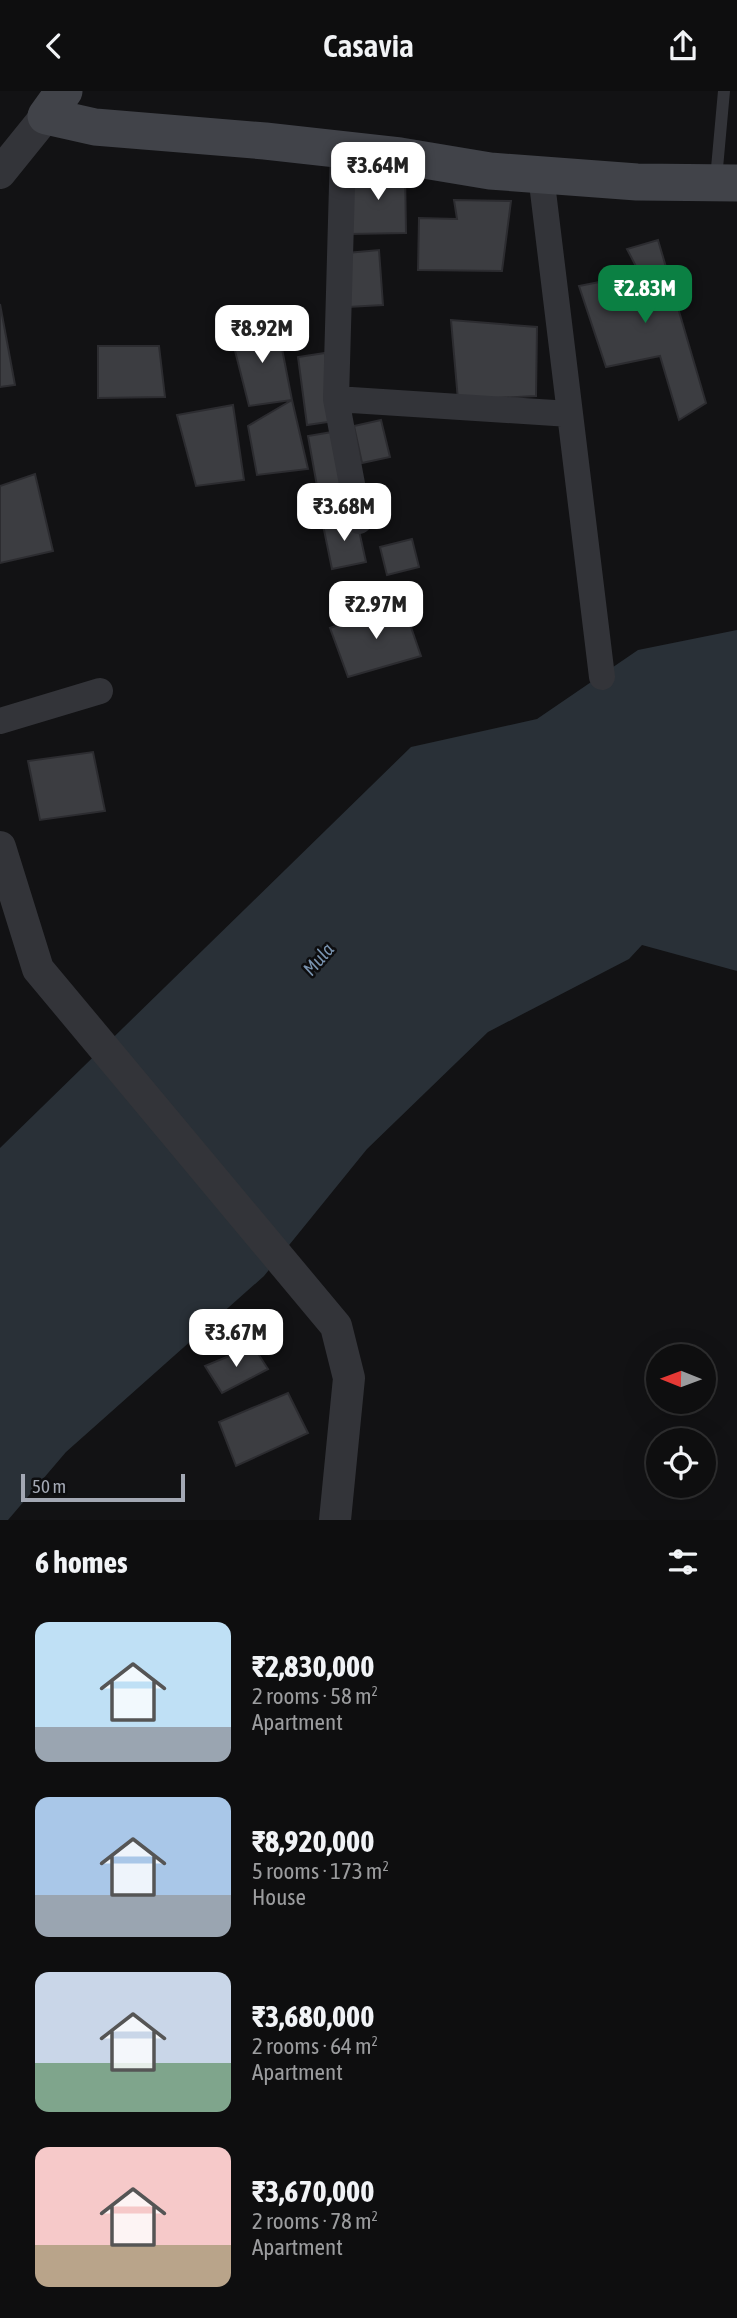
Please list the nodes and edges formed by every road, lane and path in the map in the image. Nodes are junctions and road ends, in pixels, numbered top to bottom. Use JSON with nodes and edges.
{"nodes":[{"id":1,"x":724,"y":91,"type":"edge"},
{"id":2,"x":55,"y":103,"type":"edge"},
{"id":3,"x":342,"y":150,"type":"junction"},
{"id":4,"x":0,"y":173,"type":"edge"},
{"id":5,"x":541,"y":175,"type":"junction"},
{"id":6,"x":726,"y":183,"type":"edge"},
{"id":7,"x":336,"y":399,"type":"junction"},
{"id":8,"x":570,"y":414,"type":"junction"},
{"id":9,"x":359,"y":521,"type":"dead end"},
{"id":10,"x":602,"y":677,"type":"dead end"},
{"id":11,"x":100,"y":691,"type":"dead end"},
{"id":12,"x":0,"y":720,"type":"edge"},
{"id":13,"x":0,"y":847,"type":"edge"},
{"id":14,"x":335,"y":1520,"type":"edge"}],
"edges":[{"from":1,"to":6,"type":"lane"},
{"from":2,"to":3,"type":"main road"},
{"from":2,"to":4,"type":"street"},
{"from":3,"to":5,"type":"main road"},
{"from":3,"to":7,"type":"street"},
{"from":5,"to":6,"type":"main road"},
{"from":5,"to":8,"type":"street"},
{"from":7,"to":8,"type":"street"},
{"from":7,"to":9,"type":"street"},
{"from":8,"to":10,"type":"street"},
{"from":11,"to":12,"type":"street"},
{"from":13,"to":14,"type":"street"}]}
